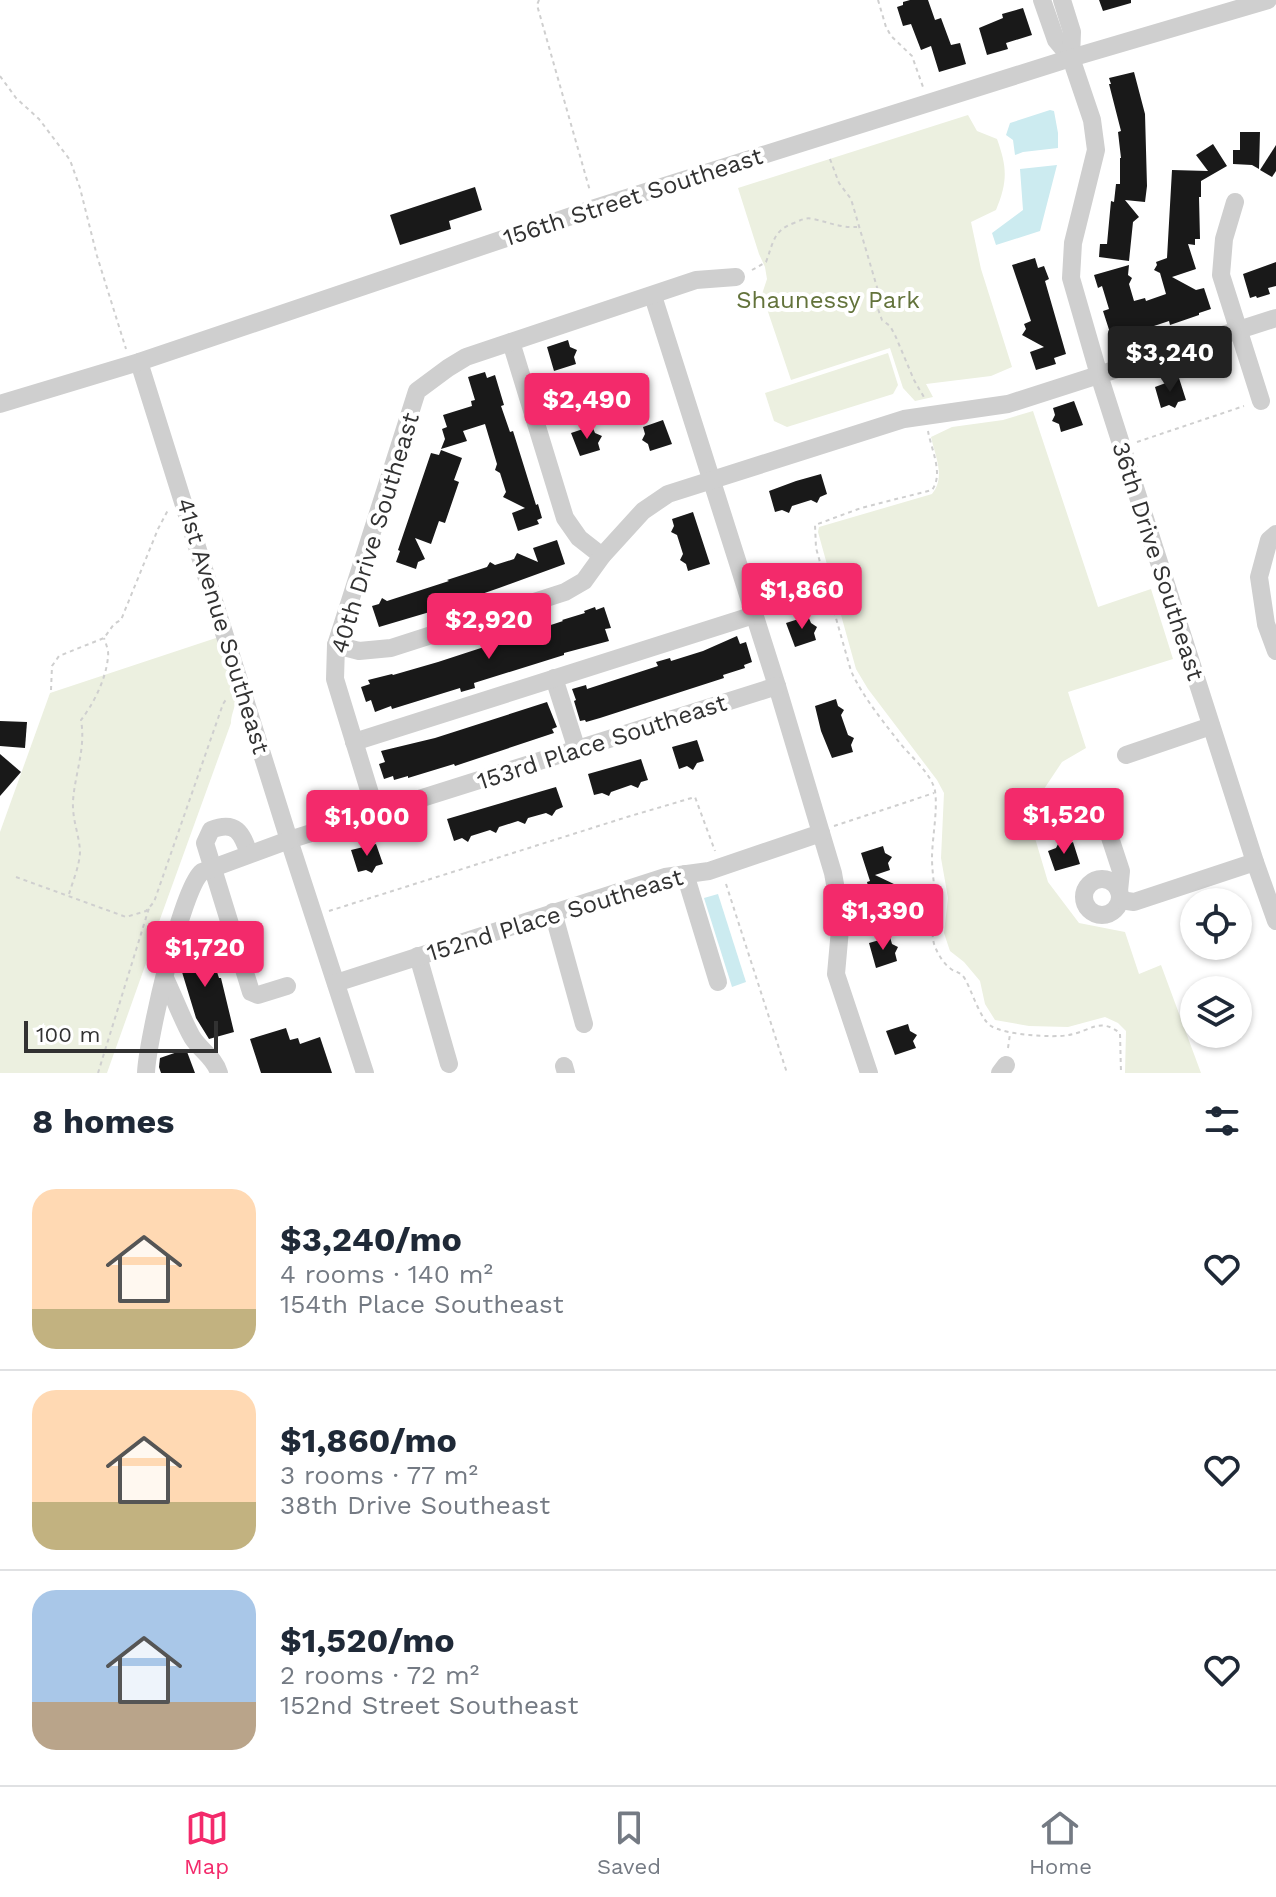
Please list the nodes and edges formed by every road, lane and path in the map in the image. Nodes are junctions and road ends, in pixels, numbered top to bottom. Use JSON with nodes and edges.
{"nodes":[{"id":1,"x":539,"y":0,"type":"edge"},
{"id":2,"x":878,"y":0,"type":"edge"},
{"id":3,"x":1042,"y":0,"type":"edge"},
{"id":4,"x":1062,"y":0,"type":"edge"},
{"id":5,"x":1268,"y":0,"type":"edge"},
{"id":6,"x":1071,"y":58,"type":"junction"},
{"id":7,"x":0,"y":76,"type":"edge"},
{"id":8,"x":929,"y":103,"type":"junction"},
{"id":9,"x":830,"y":159,"type":"dead end"},
{"id":10,"x":1235,"y":202,"type":"dead end"},
{"id":11,"x":595,"y":208,"type":"junction"},
{"id":12,"x":858,"y":227,"type":"junction"},
{"id":13,"x":736,"y":277,"type":"joint"},
{"id":14,"x":653,"y":296,"type":"junction"},
{"id":15,"x":1276,"y":318,"type":"edge"},
{"id":16,"x":1238,"y":331,"type":"junction"},
{"id":17,"x":511,"y":342,"type":"junction"},
{"id":18,"x":135,"y":363,"type":"junction"},
{"id":19,"x":1099,"y":375,"type":"junction"},
{"id":20,"x":1261,"y":401,"type":"joint"},
{"id":21,"x":0,"y":404,"type":"edge"},
{"id":22,"x":933,"y":414,"type":"junction"},
{"id":23,"x":1122,"y":446,"type":"junction"},
{"id":24,"x":711,"y":479,"type":"junction"},
{"id":25,"x":180,"y":488,"type":"junction"},
{"id":26,"x":1276,"y":534,"type":"edge"},
{"id":27,"x":602,"y":556,"type":"junction"},
{"id":28,"x":754,"y":615,"type":"junction"},
{"id":29,"x":104,"y":638,"type":"junction"},
{"id":30,"x":336,"y":645,"type":"junction"},
{"id":31,"x":1276,"y":651,"type":"edge"},
{"id":32,"x":554,"y":678,"type":"junction"},
{"id":33,"x":242,"y":685,"type":"junction"},
{"id":34,"x":777,"y":686,"type":"junction"},
{"id":35,"x":51,"y":690,"type":"dead end"},
{"id":36,"x":1211,"y":726,"type":"junction"},
{"id":37,"x":354,"y":742,"type":"junction"},
{"id":38,"x":577,"y":750,"type":"junction"},
{"id":39,"x":1126,"y":755,"type":"dead end"},
{"id":40,"x":935,"y":792,"type":"junction"},
{"id":41,"x":1098,"y":801,"type":"dead end"},
{"id":42,"x":376,"y":813,"type":"junction"},
{"id":43,"x":820,"y":832,"type":"junction"},
{"id":44,"x":289,"y":840,"type":"junction"},
{"id":45,"x":249,"y":854,"type":"junction"},
{"id":46,"x":1255,"y":862,"type":"junction"},
{"id":47,"x":211,"y":868,"type":"junction"},
{"id":48,"x":685,"y":874,"type":"junction"},
{"id":49,"x":16,"y":877,"type":"dead end"},
{"id":50,"x":68,"y":896,"type":"junction"},
{"id":51,"x":150,"y":907,"type":"junction"},
{"id":52,"x":553,"y":912,"type":"junction"},
{"id":53,"x":1276,"y":921,"type":"edge"},
{"id":54,"x":418,"y":956,"type":"junction"},
{"id":55,"x":165,"y":978,"type":"junction"},
{"id":56,"x":718,"y":982,"type":"dead end"},
{"id":57,"x":336,"y":983,"type":"junction"},
{"id":58,"x":287,"y":986,"type":"dead end"},
{"id":59,"x":584,"y":1024,"type":"dead end"},
{"id":60,"x":1010,"y":1032,"type":"junction"},
{"id":61,"x":449,"y":1064,"type":"dead end"},
{"id":62,"x":1003,"y":1069,"type":"edge"},
{"id":63,"x":98,"y":1073,"type":"edge"},
{"id":64,"x":146,"y":1073,"type":"edge"},
{"id":65,"x":219,"y":1073,"type":"edge"},
{"id":66,"x":365,"y":1073,"type":"edge"},
{"id":67,"x":869,"y":1073,"type":"edge"},
{"id":68,"x":1121,"y":1073,"type":"edge"}],
"edges":[{"from":1,"to":11,"type":"path"},
{"from":2,"to":8,"type":"path"},
{"from":3,"to":6,"type":"street","name":"36th Drive Southeast"},
{"from":4,"to":6,"type":"street","name":"36th Drive Southeast"},
{"from":5,"to":6,"type":"street","name":"156th Street Southeast"},
{"from":6,"to":8,"type":"street","name":"156th Street Southeast"},
{"from":6,"to":19,"type":"street","name":"36th Drive Southeast"},
{"from":7,"to":18,"type":"path"},
{"from":8,"to":11,"type":"street","name":"156th Street Southeast"},
{"from":9,"to":12,"type":"path"},
{"from":10,"to":16,"type":"street"},
{"from":11,"to":18,"type":"street","name":"156th Street Southeast"},
{"from":12,"to":13,"type":"path"},
{"from":12,"to":22,"type":"path"},
{"from":13,"to":14,"type":"street"},
{"from":14,"to":17,"type":"street"},
{"from":14,"to":24,"type":"street"},
{"from":15,"to":16,"type":"street"},
{"from":16,"to":19,"type":"street"},
{"from":16,"to":20,"type":"street"},
{"from":17,"to":27,"type":"street"},
{"from":17,"to":30,"type":"street","name":"40th Drive Southeast"},
{"from":18,"to":21,"type":"street","name":"156th Street Southeast"},
{"from":18,"to":25,"type":"street","name":"41st Avenue Southeast"},
{"from":19,"to":22,"type":"street"},
{"from":19,"to":23,"type":"street","name":"36th Drive Southeast"},
{"from":20,"to":23,"type":"path"},
{"from":22,"to":24,"type":"street"},
{"from":22,"to":40,"type":"path"},
{"from":23,"to":36,"type":"street","name":"36th Drive Southeast"},
{"from":24,"to":27,"type":"street"},
{"from":24,"to":28,"type":"street"},
{"from":25,"to":29,"type":"path"},
{"from":25,"to":33,"type":"street","name":"41st Avenue Southeast"},
{"from":26,"to":31,"type":"street"},
{"from":27,"to":30,"type":"street"},
{"from":28,"to":32,"type":"street"},
{"from":28,"to":34,"type":"street"},
{"from":29,"to":35,"type":"path"},
{"from":29,"to":50,"type":"path"},
{"from":30,"to":37,"type":"street","name":"40th Drive Southeast"},
{"from":32,"to":37,"type":"street"},
{"from":32,"to":38,"type":"street"},
{"from":33,"to":44,"type":"street","name":"41st Avenue Southeast"},
{"from":33,"to":51,"type":"path"},
{"from":34,"to":38,"type":"street","name":"153rd Place Southeast"},
{"from":34,"to":43,"type":"street"},
{"from":36,"to":39,"type":"street"},
{"from":36,"to":46,"type":"street","name":"36th Drive Southeast"},
{"from":37,"to":42,"type":"street","name":"40th Drive Southeast"},
{"from":38,"to":42,"type":"street","name":"153rd Place Southeast"},
{"from":40,"to":43,"type":"path"},
{"from":40,"to":60,"type":"path"},
{"from":41,"to":46,"type":"street"},
{"from":42,"to":44,"type":"street","name":"153rd Place Southeast"},
{"from":43,"to":48,"type":"street","name":"152nd Place Southeast"},
{"from":43,"to":67,"type":"street"},
{"from":44,"to":45,"type":"street","name":"153rd Place Southeast"},
{"from":44,"to":57,"type":"street","name":"41st Avenue Southeast"},
{"from":45,"to":47,"type":"street","name":"153rd Place Southeast"},
{"from":45,"to":47,"type":"street"},
{"from":46,"to":53,"type":"street","name":"36th Drive Southeast"},
{"from":47,"to":55,"type":"street"},
{"from":47,"to":58,"type":"street"},
{"from":48,"to":52,"type":"street","name":"152nd Place Southeast"},
{"from":48,"to":56,"type":"street"},
{"from":49,"to":50,"type":"path"},
{"from":50,"to":51,"type":"path"},
{"from":51,"to":63,"type":"path"},
{"from":52,"to":54,"type":"street","name":"152nd Place Southeast"},
{"from":52,"to":59,"type":"street"},
{"from":54,"to":57,"type":"street","name":"152nd Place Southeast"},
{"from":54,"to":61,"type":"street"},
{"from":55,"to":64,"type":"street"},
{"from":55,"to":65,"type":"street"},
{"from":57,"to":66,"type":"street","name":"41st Avenue Southeast"},
{"from":60,"to":62,"type":"path"},
{"from":60,"to":68,"type":"path"}]}
